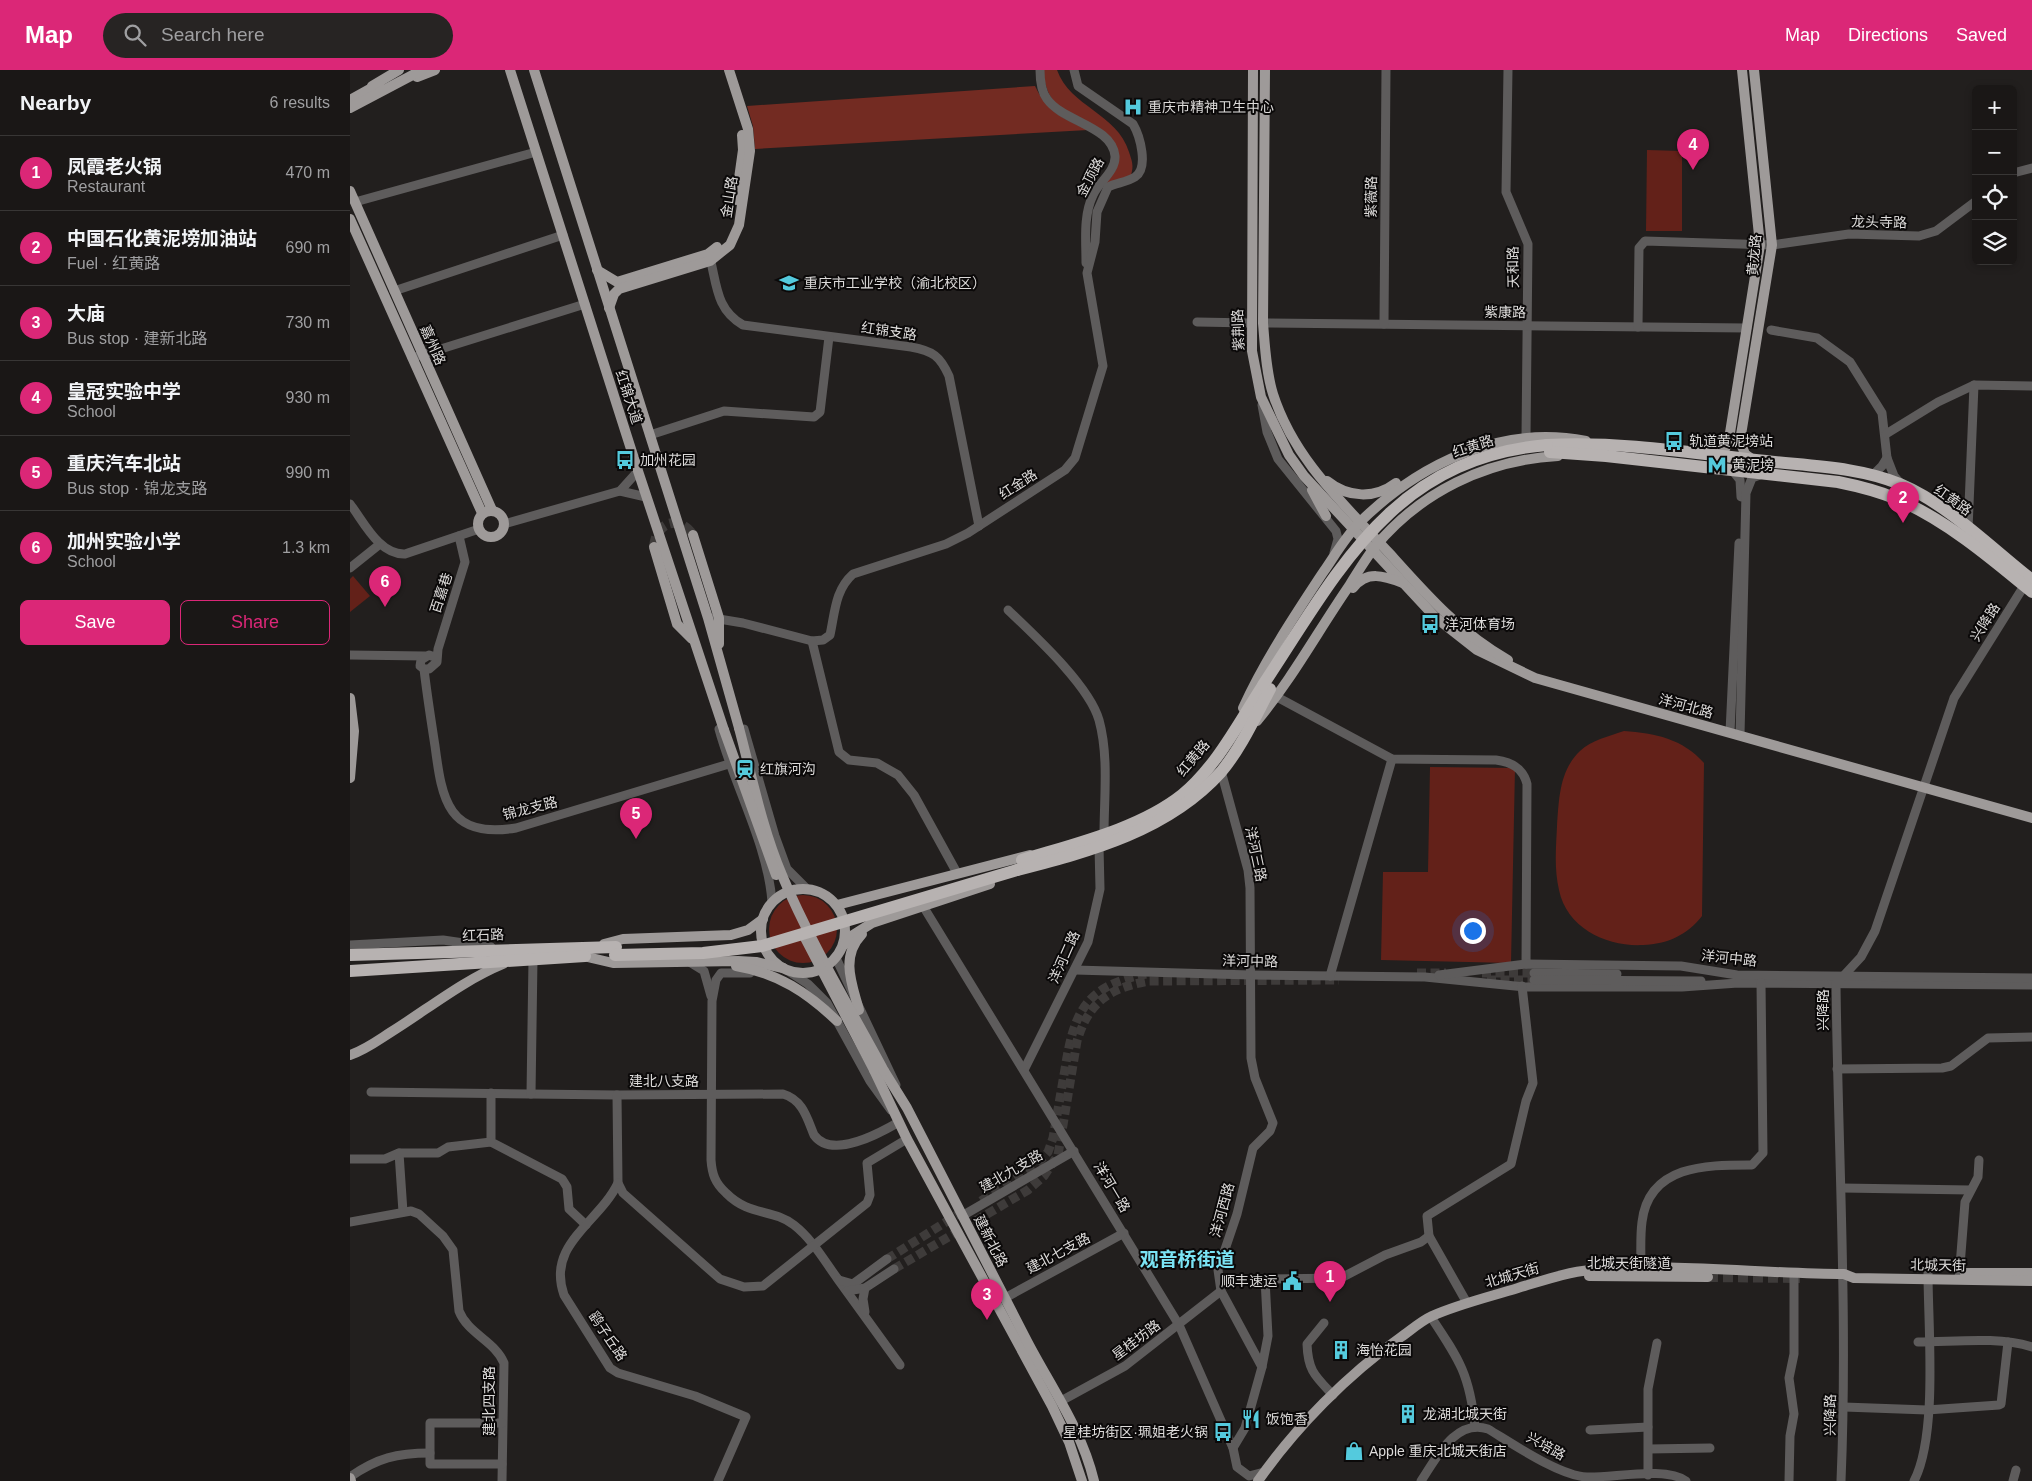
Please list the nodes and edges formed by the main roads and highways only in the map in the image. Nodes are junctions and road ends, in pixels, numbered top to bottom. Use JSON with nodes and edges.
{"nodes":[{"id":1,"x":399,"y":70,"type":"edge"},
{"id":2,"x":409,"y":70,"type":"edge"},
{"id":3,"x":422,"y":70,"type":"edge"},
{"id":4,"x":434,"y":70,"type":"edge"},
{"id":5,"x":510,"y":70,"type":"edge"},
{"id":6,"x":534,"y":70,"type":"edge"},
{"id":7,"x":722,"y":70,"type":"edge"},
{"id":8,"x":729,"y":70,"type":"edge"},
{"id":9,"x":1253,"y":70,"type":"edge"},
{"id":10,"x":1265,"y":70,"type":"edge"},
{"id":11,"x":1742,"y":70,"type":"edge"},
{"id":12,"x":1754,"y":70,"type":"edge"},
{"id":13,"x":389,"y":83,"type":"junction"},
{"id":14,"x":367,"y":94,"type":"junction"},
{"id":15,"x":350,"y":100,"type":"edge"},
{"id":16,"x":350,"y":108,"type":"edge"},
{"id":17,"x":350,"y":191,"type":"edge"},
{"id":18,"x":350,"y":219,"type":"edge"},
{"id":19,"x":710,"y":258,"type":"junction"},
{"id":20,"x":597,"y":270,"type":"junction"},
{"id":21,"x":618,"y":286,"type":"junction"},
{"id":22,"x":609,"y":309,"type":"junction"},
{"id":23,"x":417,"y":356,"type":"junction"},
{"id":24,"x":1515,"y":440,"type":"junction"},
{"id":25,"x":1734,"y":440,"type":"junction"},
{"id":26,"x":1606,"y":450,"type":"junction"},
{"id":27,"x":1717,"y":455,"type":"junction"},
{"id":28,"x":1752,"y":459,"type":"junction"},
{"id":29,"x":1308,"y":473,"type":"junction"},
{"id":30,"x":487,"y":512,"type":"junction"},
{"id":31,"x":1326,"y":516,"type":"road end"},
{"id":32,"x":1356,"y":526,"type":"junction"},
{"id":33,"x":693,"y":535,"type":"tunnel mouth"},
{"id":34,"x":1376,"y":546,"type":"junction"},
{"id":35,"x":654,"y":547,"type":"tunnel mouth"},
{"id":36,"x":1405,"y":584,"type":"junction"},
{"id":37,"x":2029,"y":586,"type":"edge"},
{"id":38,"x":1319,"y":630,"type":"junction"},
{"id":39,"x":695,"y":642,"type":"junction"},
{"id":40,"x":719,"y":658,"type":"junction"},
{"id":41,"x":1270,"y":690,"type":"junction"},
{"id":42,"x":350,"y":698,"type":"edge"},
{"id":43,"x":1735,"y":730,"type":"junction"},
{"id":44,"x":1236,"y":738,"type":"junction"},
{"id":45,"x":350,"y":778,"type":"edge"},
{"id":46,"x":1926,"y":785,"type":"junction"},
{"id":47,"x":2032,"y":811,"type":"edge"},
{"id":48,"x":2032,"y":818,"type":"edge"},
{"id":49,"x":1102,"y":840,"type":"junction"},
{"id":50,"x":1059,"y":854,"type":"junction"},
{"id":51,"x":1015,"y":866,"type":"joint"},
{"id":52,"x":838,"y":905,"type":"junction"},
{"id":53,"x":900,"y":914,"type":"junction"},
{"id":54,"x":763,"y":919,"type":"junction"},
{"id":55,"x":843,"y":946,"type":"junction"},
{"id":56,"x":585,"y":952,"type":"junction"},
{"id":57,"x":350,"y":955,"type":"edge"},
{"id":58,"x":509,"y":955,"type":"junction"},
{"id":59,"x":710,"y":962,"type":"junction"},
{"id":60,"x":785,"y":969,"type":"junction"},
{"id":61,"x":350,"y":971,"type":"edge"},
{"id":62,"x":859,"y":1010,"type":"road end"},
{"id":63,"x":837,"y":1021,"type":"road end"},
{"id":64,"x":350,"y":1055,"type":"edge"},
{"id":65,"x":879,"y":1071,"type":"junction"},
{"id":66,"x":2032,"y":1272,"type":"edge"},
{"id":67,"x":1959,"y":1276,"type":"junction"},
{"id":68,"x":1708,"y":1277,"type":"tunnel mouth"},
{"id":69,"x":1550,"y":1279,"type":"junction"},
{"id":70,"x":2032,"y":1281,"type":"edge"},
{"id":71,"x":1082,"y":1481,"type":"edge"},
{"id":72,"x":1094,"y":1481,"type":"edge"},
{"id":73,"x":1258,"y":1481,"type":"edge"}],
"edges":[{"from":1,"to":14,"type":"main road"},
{"from":2,"to":13,"type":"main road"},
{"from":3,"to":13,"type":"main road"},
{"from":4,"to":14,"type":"main road"},
{"from":5,"to":39,"type":"main road","name":"红锦大道"},
{"from":6,"to":20,"type":"main road","name":"红锦大道"},
{"from":7,"to":19,"type":"main road","name":"金山路"},
{"from":8,"to":19,"type":"main road","name":"金山路"},
{"from":9,"to":29,"type":"main road","name":"紫荆路"},
{"from":10,"to":29,"type":"main road","name":"紫荆路"},
{"from":11,"to":25,"type":"main road","name":"黄龙路"},
{"from":12,"to":25,"type":"main road","name":"黄龙路"},
{"from":13,"to":14,"type":"main road"},
{"from":14,"to":15,"type":"main road"},
{"from":14,"to":16,"type":"main road"},
{"from":17,"to":23,"type":"main road","name":"嘉州路"},
{"from":18,"to":23,"type":"main road","name":"嘉州路"},
{"from":19,"to":21,"type":"main road","name":"金山路"},
{"from":20,"to":21,"type":"main road"},
{"from":20,"to":22,"type":"main road","name":"红锦大道"},
{"from":21,"to":22,"type":"main road"},
{"from":22,"to":40,"type":"main road","name":"红锦大道"},
{"from":23,"to":30,"type":"main road","name":"嘉州路"},
{"from":24,"to":26,"type":"main road"},
{"from":24,"to":29,"type":"main road"},
{"from":24,"to":32,"type":"main road"},
{"from":25,"to":27,"type":"main road"},
{"from":25,"to":28,"type":"main road"},
{"from":26,"to":27,"type":"highway","name":"红黄路"},
{"from":26,"to":34,"type":"main road"},
{"from":26,"to":37,"type":"highway","name":"红黄路"},
{"from":26,"to":41,"type":"highway","name":"红黄路"},
{"from":27,"to":28,"type":"highway","name":"红黄路"},
{"from":28,"to":37,"type":"highway","name":"红黄路"},
{"from":29,"to":31,"type":"main road"},
{"from":29,"to":32,"type":"main road","name":"紫荆路"},
{"from":30,"to":30,"type":"main road"},
{"from":32,"to":34,"type":"main road","name":"紫荆路"},
{"from":32,"to":44,"type":"main road"},
{"from":33,"to":40,"type":"main road"},
{"from":34,"to":36,"type":"main road","name":"洋河北路"},
{"from":34,"to":38,"type":"main road"},
{"from":34,"to":43,"type":"main road","name":"洋河北路"},
{"from":35,"to":39,"type":"main road"},
{"from":36,"to":38,"type":"main road"},
{"from":36,"to":43,"type":"main road","name":"洋河北路"},
{"from":38,"to":41,"type":"main road"},
{"from":39,"to":65,"type":"main road","name":"红锦大道","bridge":true},
{"from":40,"to":65,"type":"main road","name":"红锦大道","bridge":true},
{"from":41,"to":44,"type":"highway","name":"红黄路"},
{"from":42,"to":45,"type":"main road"},
{"from":43,"to":46,"type":"main road","name":"洋河北路"},
{"from":44,"to":49,"type":"highway","name":"红黄路"},
{"from":44,"to":49,"type":"highway","name":"红黄路"},
{"from":46,"to":47,"type":"main road","name":"洋河北路"},
{"from":46,"to":48,"type":"main road","name":"洋河北路"},
{"from":49,"to":50,"type":"highway","name":"红黄路"},
{"from":50,"to":51,"type":"highway","name":"红黄路"},
{"from":50,"to":52,"type":"main road"},
{"from":50,"to":53,"type":"main road"},
{"from":51,"to":56,"type":"highway","name":"红石路"},
{"from":52,"to":54,"type":"main road"},
{"from":52,"to":55,"type":"main road"},
{"from":53,"to":55,"type":"main road"},
{"from":53,"to":62,"type":"main road"},
{"from":54,"to":56,"type":"main road"},
{"from":54,"to":60,"type":"main road"},
{"from":55,"to":60,"type":"main road"},
{"from":56,"to":58,"type":"highway","name":"红石路"},
{"from":56,"to":58,"type":"highway","name":"红石路"},
{"from":56,"to":59,"type":"main road"},
{"from":57,"to":58,"type":"highway","name":"红石路"},
{"from":58,"to":61,"type":"highway","name":"红石路"},
{"from":58,"to":64,"type":"main road","name":"红石路"},
{"from":59,"to":60,"type":"main road"},
{"from":59,"to":63,"type":"main road"},
{"from":65,"to":71,"type":"main road","name":"建新北路"},
{"from":65,"to":72,"type":"main road","name":"建新北路"},
{"from":66,"to":67,"type":"main road","name":"北城天街"},
{"from":67,"to":69,"type":"main road","name":"北城天街"},
{"from":67,"to":70,"type":"main road","name":"北城天街"},
{"from":68,"to":69,"type":"main road","name":"北城天街隧道"},
{"from":69,"to":73,"type":"main road","name":"北城天街"}]}
